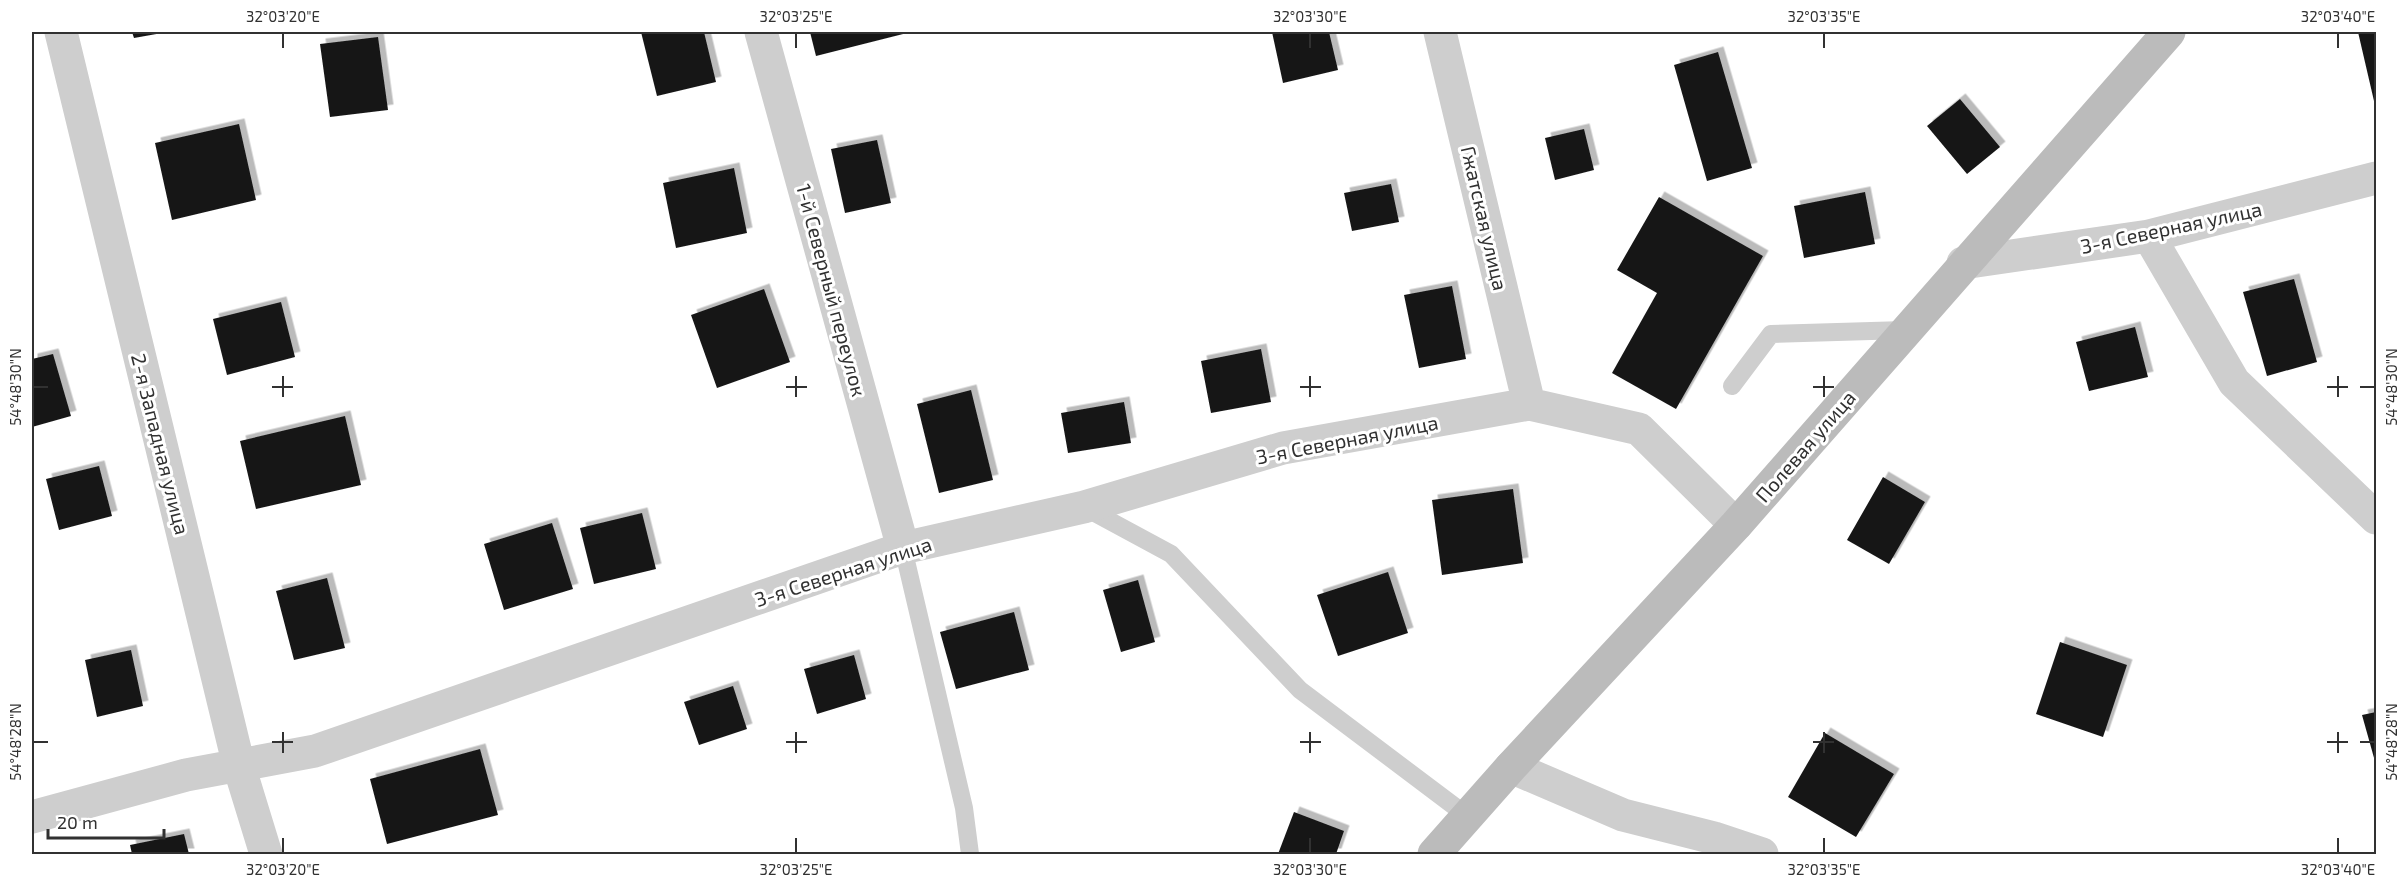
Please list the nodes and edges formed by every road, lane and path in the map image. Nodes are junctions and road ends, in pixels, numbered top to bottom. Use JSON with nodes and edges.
{"nodes":[{"id":1,"x":61,"y":32,"type":"edge"},
{"id":2,"x":761,"y":32,"type":"edge"},
{"id":3,"x":1440,"y":32,"type":"edge"},
{"id":4,"x":2160,"y":36,"type":"edge"},
{"id":5,"x":2376,"y":178,"type":"edge"},
{"id":6,"x":2149,"y":236,"type":"junction"},
{"id":7,"x":1963,"y":263,"type":"junction"},
{"id":8,"x":1905,"y":330,"type":"junction"},
{"id":9,"x":1732,"y":386,"type":"dead end"},
{"id":10,"x":1529,"y":404,"type":"junction"},
{"id":11,"x":1084,"y":507,"type":"junction"},
{"id":12,"x":2376,"y":518,"type":"edge"},
{"id":13,"x":1736,"y":525,"type":"junction"},
{"id":14,"x":903,"y":548,"type":"junction"},
{"id":15,"x":239,"y":766,"type":"junction"},
{"id":16,"x":1510,"y":767,"type":"junction"},
{"id":17,"x":1466,"y":815,"type":"junction"},
{"id":18,"x":32,"y":817,"type":"edge"},
{"id":19,"x":266,"y":855,"type":"edge"},
{"id":20,"x":970,"y":855,"type":"edge"},
{"id":21,"x":1434,"y":855,"type":"edge"},
{"id":22,"x":1762,"y":855,"type":"edge"}],
"edges":[{"from":1,"to":15,"type":"street","name":"2-я Западная улица"},
{"from":2,"to":14,"type":"street","name":"1-й Северный переулок"},
{"from":3,"to":10,"type":"street","name":"Гжатская улица"},
{"from":4,"to":7,"type":"main road","name":"Полевая улица"},
{"from":5,"to":6,"type":"street","name":"3-я Северная улица"},
{"from":6,"to":7,"type":"street","name":"3-я Северная улица"},
{"from":6,"to":12,"type":"street"},
{"from":7,"to":8,"type":"main road","name":"Полевая улица"},
{"from":8,"to":9,"type":"lane"},
{"from":8,"to":13,"type":"main road","name":"Полевая улица"},
{"from":10,"to":11,"type":"street","name":"3-я Северная улица"},
{"from":10,"to":13,"type":"street","name":"3-я Северная улица"},
{"from":11,"to":14,"type":"street","name":"3-я Северная улица"},
{"from":11,"to":17,"type":"lane"},
{"from":13,"to":16,"type":"main road","name":"Полевая улица"},
{"from":14,"to":15,"type":"street","name":"3-я Северная улица"},
{"from":14,"to":20,"type":"lane"},
{"from":15,"to":18,"type":"street","name":"3-я Северная улица"},
{"from":15,"to":19,"type":"street","name":"2-я Западная улица"},
{"from":16,"to":17,"type":"main road","name":"Полевая улица"},
{"from":16,"to":22,"type":"street"},
{"from":17,"to":21,"type":"main road","name":"Полевая улица"}]}
